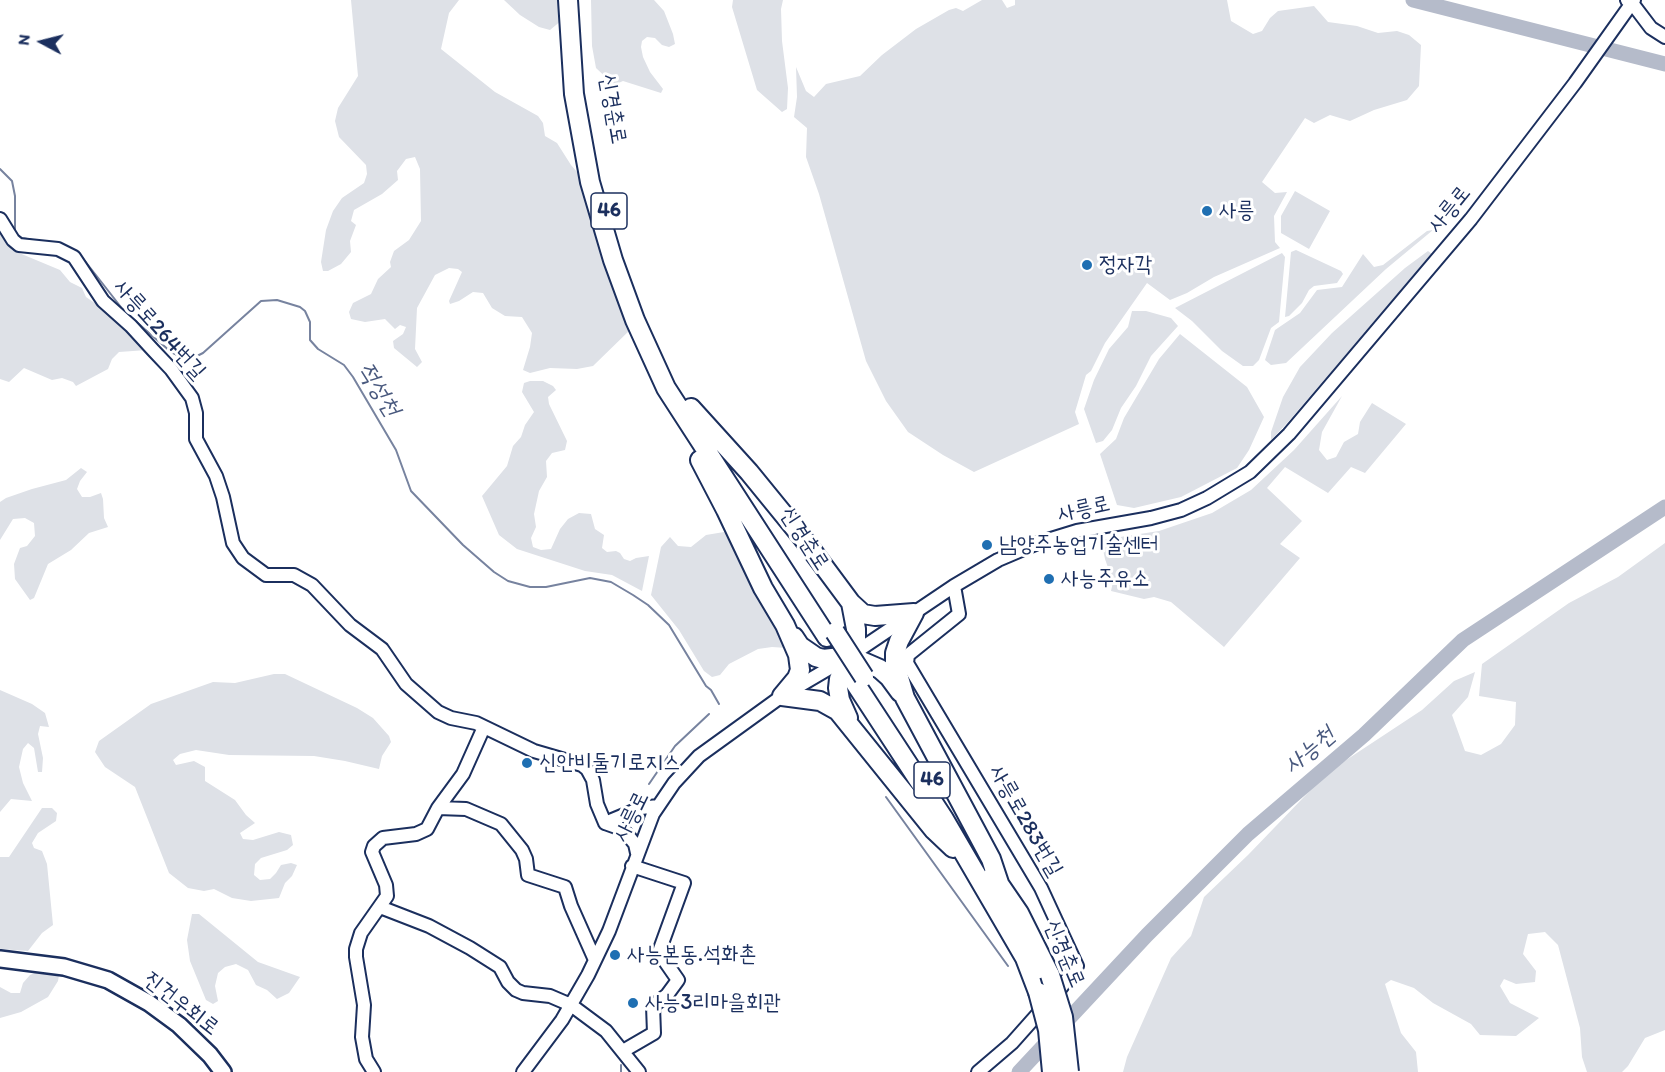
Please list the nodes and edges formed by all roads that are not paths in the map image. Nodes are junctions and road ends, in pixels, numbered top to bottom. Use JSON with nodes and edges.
{"nodes":[{"id":1,"x":568,"y":0,"type":"edge"},
{"id":2,"x":576,"y":0,"type":"edge"},
{"id":3,"x":1631,"y":1,"type":"edge"},
{"id":4,"x":1665,"y":37,"type":"edge"},
{"id":5,"x":0,"y":219,"type":"edge"},
{"id":6,"x":666,"y":388,"type":"junction"},
{"id":7,"x":691,"y":408,"type":"junction"},
{"id":8,"x":954,"y":586,"type":"junction"},
{"id":9,"x":851,"y":603,"type":"junction"},
{"id":10,"x":914,"y":613,"type":"junction"},
{"id":11,"x":785,"y":625,"type":"junction"},
{"id":12,"x":831,"y":634,"type":"junction"},
{"id":13,"x":850,"y":656,"type":"junction"},
{"id":14,"x":860,"y":680,"type":"junction"},
{"id":15,"x":782,"y":696,"type":"junction"},
{"id":16,"x":905,"y":698,"type":"junction"},
{"id":17,"x":484,"y":727,"type":"junction"},
{"id":18,"x":852,"y":727,"type":"junction"},
{"id":19,"x":658,"y":806,"type":"junction"},
{"id":20,"x":438,"y":808,"type":"junction"},
{"id":21,"x":605,"y":823,"type":"junction"},
{"id":22,"x":637,"y":853,"type":"junction"},
{"id":23,"x":632,"y":866,"type":"junction"},
{"id":24,"x":972,"y":868,"type":"junction"},
{"id":25,"x":999,"y":883,"type":"junction"},
{"id":26,"x":380,"y":907,"type":"junction"},
{"id":27,"x":0,"y":959,"type":"edge"},
{"id":28,"x":595,"y":960,"type":"junction"},
{"id":29,"x":571,"y":1005,"type":"junction"},
{"id":30,"x":623,"y":1051,"type":"junction"},
{"id":31,"x":223,"y":1072,"type":"edge"},
{"id":32,"x":374,"y":1072,"type":"edge"},
{"id":33,"x":523,"y":1072,"type":"edge"},
{"id":34,"x":639,"y":1072,"type":"edge"},
{"id":35,"x":978,"y":1072,"type":"edge"},
{"id":36,"x":1052,"y":1072,"type":"edge"},
{"id":37,"x":1069,"y":1072,"type":"edge"}],
"edges":[{"from":1,"to":6,"type":"highway","name":"신경춘로","number":"46"},
{"from":2,"to":7,"type":"highway","name":"신경춘로","number":"46"},
{"from":3,"to":4,"type":"street"},
{"from":3,"to":8,"type":"street","name":"사릉로"},
{"from":5,"to":17,"type":"street","name":"사릉로264번길"},
{"from":6,"to":11,"type":"highway"},
{"from":6,"to":12,"type":"highway","name":"신경춘로","number":"46"},
{"from":7,"to":9,"type":"highway"},
{"from":7,"to":12,"type":"highway","name":"신경춘로","number":"46"},
{"from":8,"to":10,"type":"street","name":"사릉로"},
{"from":8,"to":35,"type":"street","name":"사릉로283번길"},
{"from":9,"to":10,"type":"highway"},
{"from":9,"to":13,"type":"highway"},
{"from":10,"to":13,"type":"street","name":"사릉로"},
{"from":10,"to":16,"type":"highway"},
{"from":11,"to":13,"type":"highway"},
{"from":11,"to":15,"type":"highway"},
{"from":12,"to":14,"type":"highway","name":"신경춘로","number":"46"},
{"from":13,"to":15,"type":"street","name":"사릉로"},
{"from":13,"to":16,"type":"highway"},
{"from":13,"to":18,"type":"highway"},
{"from":14,"to":24,"type":"highway","name":"신경춘로","number":"46"},
{"from":14,"to":25,"type":"highway","name":"신경춘로","number":"46"},
{"from":15,"to":18,"type":"highway"},
{"from":15,"to":19,"type":"street","name":"사릉로"},
{"from":16,"to":25,"type":"highway"},
{"from":17,"to":20,"type":"street"},
{"from":17,"to":21,"type":"street","name":"사릉로264번길"},
{"from":18,"to":24,"type":"highway"},
{"from":19,"to":21,"type":"street"},
{"from":19,"to":22,"type":"street","name":"사릉로"},
{"from":20,"to":26,"type":"street"},
{"from":20,"to":28,"type":"street"},
{"from":21,"to":22,"type":"street"},
{"from":22,"to":23,"type":"street","name":"사릉로"},
{"from":23,"to":28,"type":"street","name":"사릉로"},
{"from":23,"to":30,"type":"street"},
{"from":24,"to":36,"type":"highway","name":"신경춘로","number":"46","bridge":true},
{"from":25,"to":37,"type":"highway","name":"신경춘로","number":"46","bridge":true},
{"from":26,"to":29,"type":"street"},
{"from":26,"to":32,"type":"street"},
{"from":27,"to":31,"type":"main road","name":"진건우회로"},
{"from":28,"to":29,"type":"street","name":"사릉로"},
{"from":29,"to":30,"type":"street"},
{"from":29,"to":33,"type":"street","name":"사릉로"},
{"from":30,"to":34,"type":"street"}]}
